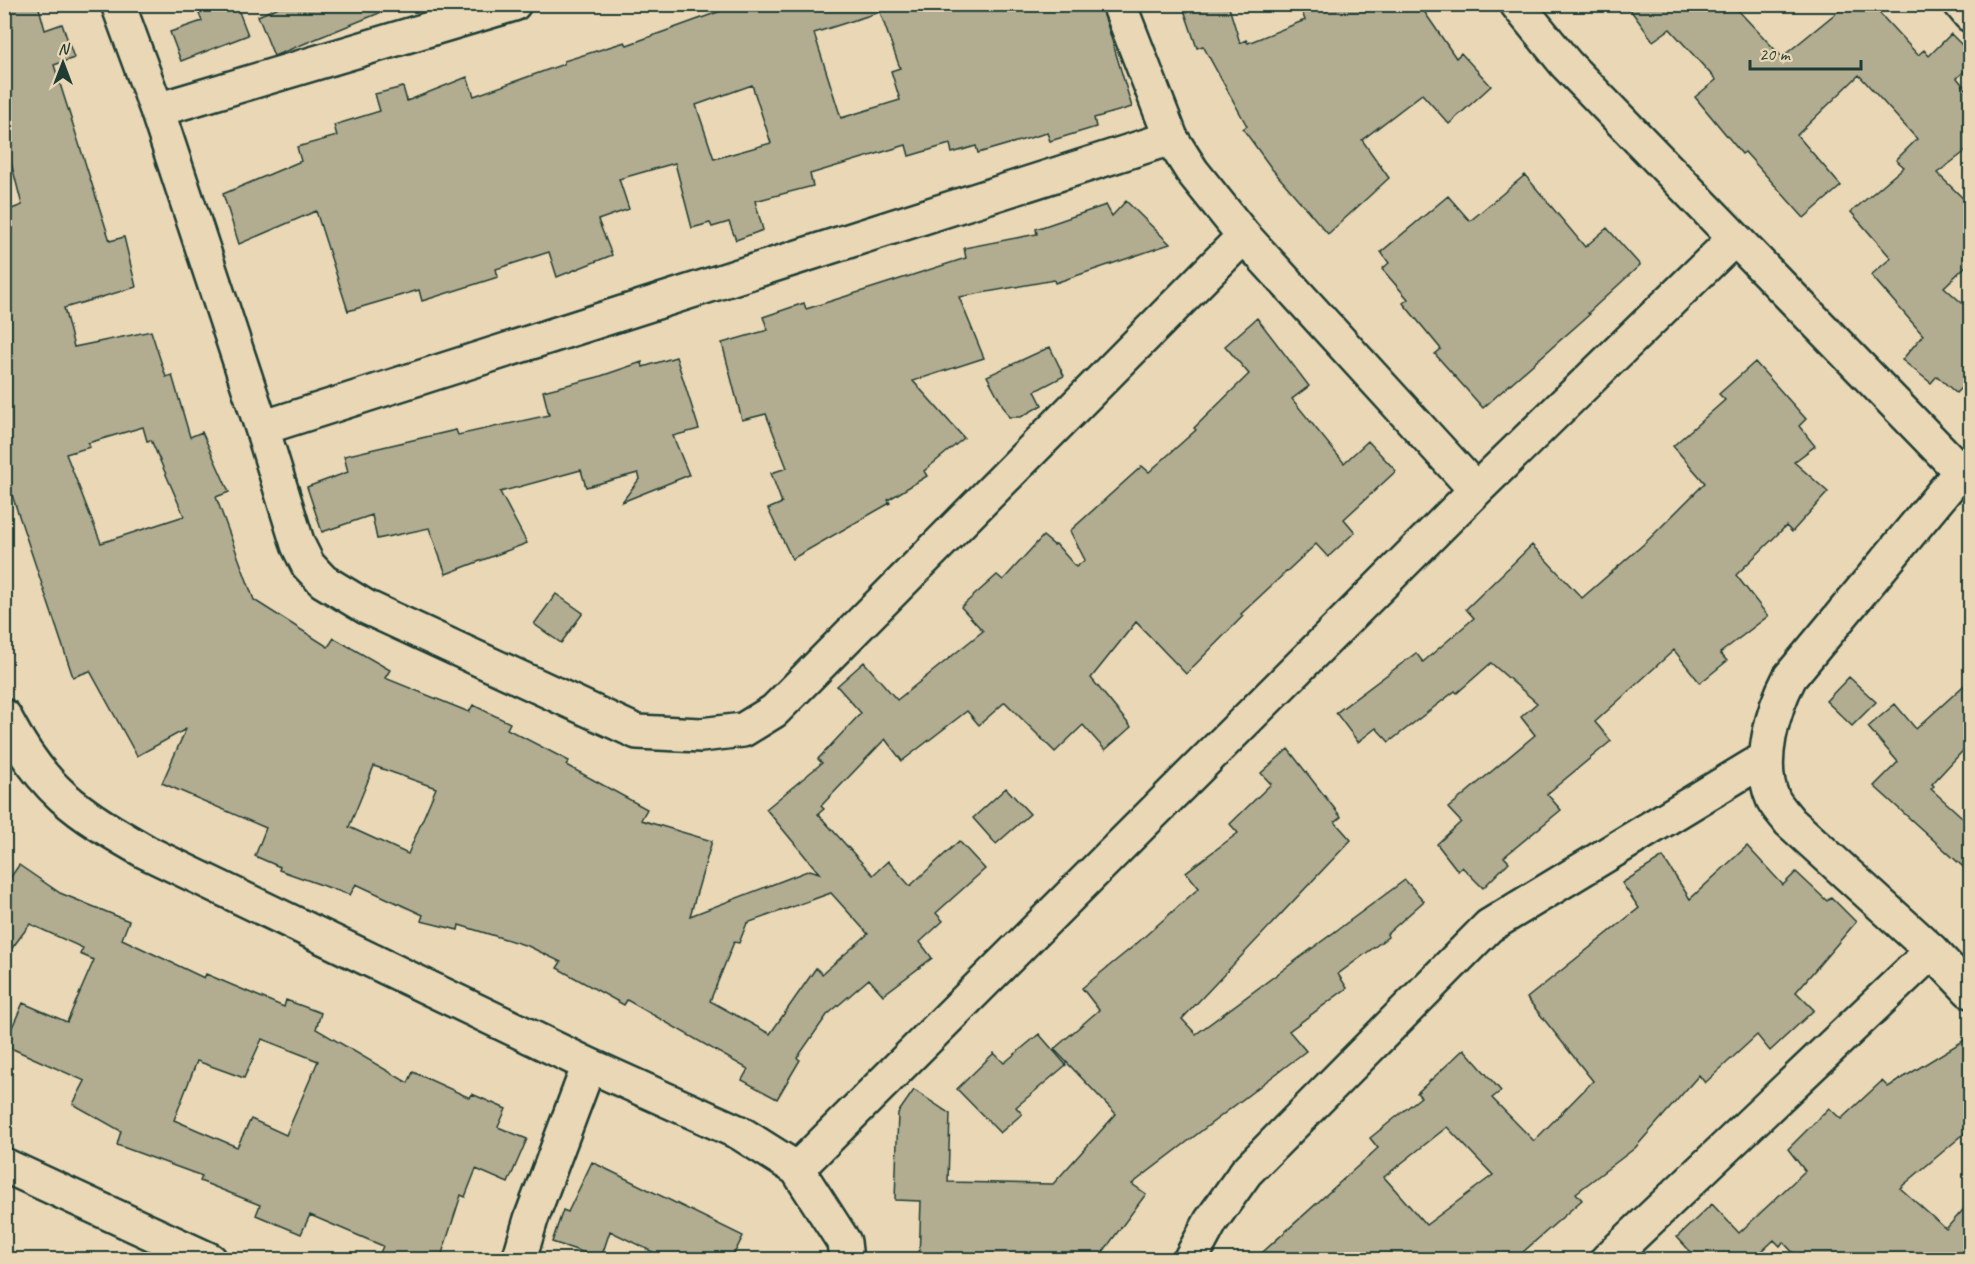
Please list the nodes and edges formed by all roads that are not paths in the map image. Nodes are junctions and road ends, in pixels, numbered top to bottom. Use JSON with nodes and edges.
{"nodes":[{"id":1,"x":118,"y":4,"type":"edge"},
{"id":2,"x":514,"y":4,"type":"edge"},
{"id":3,"x":1119,"y":4,"type":"edge"},
{"id":4,"x":1516,"y":4,"type":"edge"},
{"id":5,"x":1961,"y":4,"type":"edge"},
{"id":6,"x":1971,"y":15,"type":"edge"},
{"id":7,"x":157,"y":110,"type":"junction"},
{"id":8,"x":1171,"y":138,"type":"junction"},
{"id":9,"x":1244,"y":236,"type":"junction"},
{"id":10,"x":1734,"y":239,"type":"junction"},
{"id":11,"x":262,"y":429,"type":"junction"},
{"id":12,"x":1966,"y":476,"type":"edge"},
{"id":13,"x":1476,"y":490,"type":"junction"},
{"id":14,"x":4,"y":716,"type":"edge"},
{"id":15,"x":1766,"y":758,"type":"junction"},
{"id":16,"x":1932,"y":951,"type":"junction"},
{"id":17,"x":1971,"y":992,"type":"edge"},
{"id":18,"x":590,"y":1065,"type":"junction"},
{"id":19,"x":4,"y":1165,"type":"edge"},
{"id":20,"x":796,"y":1169,"type":"junction"},
{"id":21,"x":210,"y":1260,"type":"edge"},
{"id":22,"x":519,"y":1260,"type":"edge"},
{"id":23,"x":846,"y":1260,"type":"edge"},
{"id":24,"x":1190,"y":1260,"type":"edge"},
{"id":25,"x":1607,"y":1260,"type":"edge"}],
"edges":[{"from":1,"to":7,"type":"street"},
{"from":2,"to":7,"type":"street"},
{"from":3,"to":8,"type":"street"},
{"from":4,"to":10,"type":"street"},
{"from":5,"to":6,"type":"street"},
{"from":7,"to":11,"type":"street"},
{"from":8,"to":9,"type":"street"},
{"from":8,"to":11,"type":"street"},
{"from":9,"to":11,"type":"street"},
{"from":9,"to":13,"type":"street"},
{"from":10,"to":12,"type":"street"},
{"from":10,"to":13,"type":"street"},
{"from":12,"to":15,"type":"street"},
{"from":13,"to":20,"type":"street"},
{"from":14,"to":18,"type":"street"},
{"from":15,"to":16,"type":"street"},
{"from":15,"to":24,"type":"street"},
{"from":16,"to":17,"type":"street"},
{"from":16,"to":25,"type":"street"},
{"from":18,"to":20,"type":"street"},
{"from":18,"to":22,"type":"street"},
{"from":19,"to":21,"type":"street"},
{"from":20,"to":23,"type":"street"}]}
